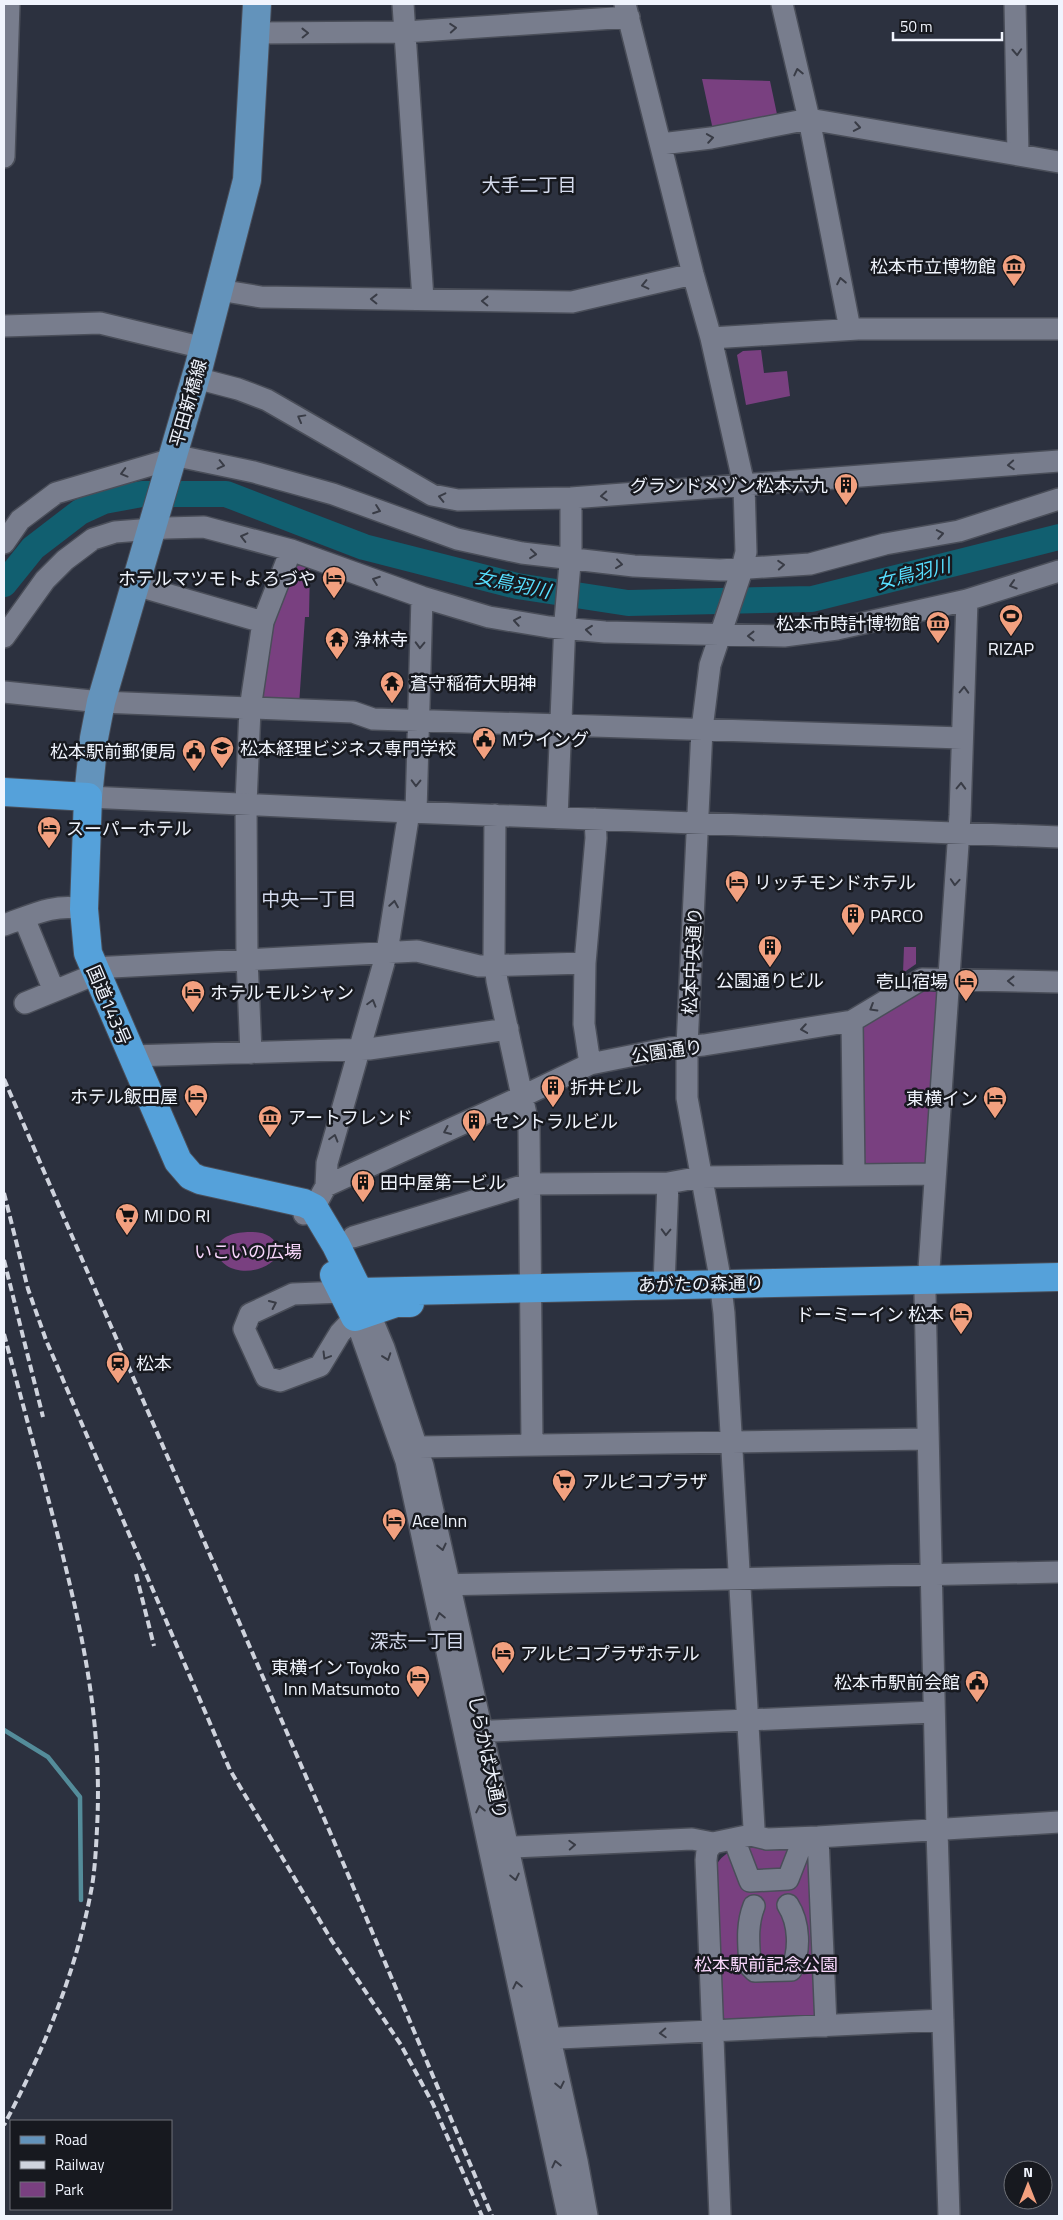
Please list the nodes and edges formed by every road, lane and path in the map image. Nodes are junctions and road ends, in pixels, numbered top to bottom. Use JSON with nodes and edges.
{"nodes":[{"id":1,"x":9,"y":4,"type":"edge"},
{"id":2,"x":257,"y":4,"type":"edge"},
{"id":3,"x":403,"y":4,"type":"edge"},
{"id":4,"x":782,"y":4,"type":"edge"},
{"id":5,"x":1015,"y":4,"type":"edge"},
{"id":6,"x":627,"y":10,"type":"edge"},
{"id":7,"x":404,"y":32,"type":"junction"},
{"id":8,"x":256,"y":33,"type":"junction"},
{"id":9,"x":809,"y":119,"type":"junction"},
{"id":10,"x":661,"y":144,"type":"junction"},
{"id":11,"x":1018,"y":155,"type":"junction"},
{"id":12,"x":4,"y":157,"type":"edge"},
{"id":13,"x":1059,"y":162,"type":"edge"},
{"id":14,"x":693,"y":274,"type":"junction"},
{"id":15,"x":219,"y":290,"type":"junction"},
{"id":16,"x":423,"y":299,"type":"junction"},
{"id":17,"x":4,"y":326,"type":"edge"},
{"id":18,"x":850,"y":329,"type":"junction"},
{"id":19,"x":1059,"y":329,"type":"edge"},
{"id":20,"x":711,"y":338,"type":"junction"},
{"id":21,"x":204,"y":348,"type":"junction"},
{"id":22,"x":196,"y":378,"type":"junction"},
{"id":23,"x":171,"y":461,"type":"junction"},
{"id":24,"x":1059,"y":461,"type":"edge"},
{"id":25,"x":744,"y":485,"type":"junction"},
{"id":26,"x":571,"y":498,"type":"junction"},
{"id":27,"x":1059,"y":500,"type":"edge"},
{"id":28,"x":154,"y":524,"type":"junction"},
{"id":29,"x":4,"y":543,"type":"edge"},
{"id":30,"x":291,"y":550,"type":"junction"},
{"id":31,"x":570,"y":562,"type":"junction"},
{"id":32,"x":1059,"y":571,"type":"edge"},
{"id":33,"x":741,"y":572,"type":"junction"},
{"id":34,"x":135,"y":585,"type":"junction"},
{"id":35,"x":422,"y":597,"type":"junction"},
{"id":36,"x":967,"y":600,"type":"junction"},
{"id":37,"x":566,"y":621,"type":"junction"},
{"id":38,"x":263,"y":622,"type":"junction"},
{"id":39,"x":722,"y":630,"type":"junction"},
{"id":40,"x":4,"y":637,"type":"edge"},
{"id":41,"x":4,"y":692,"type":"edge"},
{"id":42,"x":101,"y":702,"type":"junction"},
{"id":43,"x":250,"y":710,"type":"junction"},
{"id":44,"x":418,"y":719,"type":"junction"},
{"id":45,"x":560,"y":725,"type":"junction"},
{"id":46,"x":702,"y":729,"type":"junction"},
{"id":47,"x":962,"y":738,"type":"junction"},
{"id":48,"x":4,"y":792,"type":"edge"},
{"id":49,"x":88,"y":797,"type":"junction"},
{"id":50,"x":246,"y":804,"type":"junction"},
{"id":51,"x":412,"y":812,"type":"junction"},
{"id":52,"x":495,"y":815,"type":"junction"},
{"id":53,"x":557,"y":818,"type":"junction"},
{"id":54,"x":595,"y":819,"type":"junction"},
{"id":55,"x":699,"y":823,"type":"junction"},
{"id":56,"x":959,"y":833,"type":"junction"},
{"id":57,"x":1059,"y":837,"type":"edge"},
{"id":58,"x":84,"y":909,"type":"junction"},
{"id":59,"x":24,"y":918,"type":"junction"},
{"id":60,"x":4,"y":925,"type":"edge"},
{"id":61,"x":387,"y":952,"type":"junction"},
{"id":62,"x":247,"y":959,"type":"junction"},
{"id":63,"x":585,"y":963,"type":"junction"},
{"id":64,"x":495,"y":965,"type":"junction"},
{"id":65,"x":94,"y":971,"type":"junction"},
{"id":66,"x":949,"y":980,"type":"junction"},
{"id":67,"x":1059,"y":982,"type":"edge"},
{"id":68,"x":54,"y":991,"type":"junction"},
{"id":69,"x":25,"y":1003,"type":"dead end"},
{"id":70,"x":852,"y":1020,"type":"junction"},
{"id":71,"x":508,"y":1029,"type":"junction"},
{"id":72,"x":687,"y":1046,"type":"junction"},
{"id":73,"x":359,"y":1050,"type":"junction"},
{"id":74,"x":251,"y":1053,"type":"junction"},
{"id":75,"x":131,"y":1056,"type":"junction"},
{"id":76,"x":590,"y":1064,"type":"junction"},
{"id":77,"x":523,"y":1096,"type":"junction"},
{"id":78,"x":934,"y":1174,"type":"junction"},
{"id":79,"x":854,"y":1175,"type":"junction"},
{"id":80,"x":701,"y":1177,"type":"junction"},
{"id":81,"x":668,"y":1183,"type":"junction"},
{"id":82,"x":529,"y":1184,"type":"junction"},
{"id":83,"x":310,"y":1202,"type":"junction"},
{"id":84,"x":353,"y":1237,"type":"dead end"},
{"id":85,"x":1059,"y":1278,"type":"edge"},
{"id":86,"x":664,"y":1285,"type":"junction"},
{"id":87,"x":926,"y":1286,"type":"junction"},
{"id":88,"x":721,"y":1291,"type":"junction"},
{"id":89,"x":1059,"y":1292,"type":"edge"},
{"id":90,"x":529,"y":1294,"type":"junction"},
{"id":91,"x":357,"y":1303,"type":"junction"},
{"id":92,"x":927,"y":1439,"type":"junction"},
{"id":93,"x":732,"y":1442,"type":"junction"},
{"id":94,"x":532,"y":1444,"type":"junction"},
{"id":95,"x":419,"y":1447,"type":"junction"},
{"id":96,"x":1059,"y":1572,"type":"edge"},
{"id":97,"x":931,"y":1573,"type":"junction"},
{"id":98,"x":739,"y":1579,"type":"junction"},
{"id":99,"x":442,"y":1585,"type":"junction"},
{"id":100,"x":934,"y":1712,"type":"junction"},
{"id":101,"x":748,"y":1721,"type":"junction"},
{"id":102,"x":473,"y":1732,"type":"junction"},
{"id":103,"x":1059,"y":1822,"type":"edge"},
{"id":104,"x":937,"y":1830,"type":"junction"},
{"id":105,"x":810,"y":1840,"type":"junction"},
{"id":106,"x":744,"y":1841,"type":"junction"},
{"id":107,"x":713,"y":1843,"type":"junction"},
{"id":108,"x":499,"y":1848,"type":"junction"},
{"id":109,"x":788,"y":1880,"type":"junction"},
{"id":110,"x":750,"y":1881,"type":"junction"},
{"id":111,"x":788,"y":1905,"type":"junction"},
{"id":112,"x":754,"y":1906,"type":"junction"},
{"id":113,"x":943,"y":2020,"type":"junction"},
{"id":114,"x":826,"y":2026,"type":"junction"},
{"id":115,"x":712,"y":2031,"type":"junction"},
{"id":116,"x":528,"y":2033,"type":"junction"},
{"id":117,"x":549,"y":2038,"type":"junction"},
{"id":118,"x":577,"y":2213,"type":"edge"},
{"id":119,"x":720,"y":2216,"type":"edge"},
{"id":120,"x":948,"y":2216,"type":"edge"}],
"edges":[{"from":1,"to":12,"type":"street"},
{"from":2,"to":8,"type":"main road","name":"平田新橋線"},
{"from":3,"to":7,"type":"street"},
{"from":9,"to":4,"type":"street","one_way":true},
{"from":5,"to":11,"type":"street","one_way":true},
{"from":7,"to":6,"type":"street","one_way":true},
{"from":6,"to":10,"type":"street","name":"松本中央通り"},
{"from":8,"to":7,"type":"street","one_way":true},
{"from":7,"to":16,"type":"street"},
{"from":8,"to":15,"type":"main road","name":"平田新橋線"},
{"from":10,"to":9,"type":"street","one_way":true},
{"from":9,"to":11,"type":"street","one_way":true},
{"from":18,"to":9,"type":"street","one_way":true},
{"from":10,"to":14,"type":"street","name":"松本中央通り"},
{"from":11,"to":13,"type":"street"},
{"from":14,"to":16,"type":"street","one_way":true},
{"from":14,"to":20,"type":"street","name":"松本中央通り"},
{"from":16,"to":15,"type":"street","one_way":true},
{"from":15,"to":21,"type":"main road","name":"平田新橋線"},
{"from":17,"to":21,"type":"street"},
{"from":18,"to":19,"type":"street"},
{"from":18,"to":20,"type":"street"},
{"from":20,"to":25,"type":"street","name":"松本中央通り"},
{"from":21,"to":22,"type":"main road","name":"平田新橋線"},
{"from":22,"to":23,"type":"main road","name":"平田新橋線"},
{"from":26,"to":22,"type":"street","one_way":true},
{"from":23,"to":28,"type":"main road","name":"平田新橋線"},
{"from":23,"to":29,"type":"street","one_way":true},
{"from":23,"to":31,"type":"street","one_way":true},
{"from":24,"to":25,"type":"street","one_way":true},
{"from":25,"to":26,"type":"street","one_way":true},
{"from":25,"to":33,"type":"street","name":"松本中央通り"},
{"from":26,"to":31,"type":"street"},
{"from":33,"to":27,"type":"street","one_way":true},
{"from":30,"to":28,"type":"street","one_way":true},
{"from":28,"to":34,"type":"main road","name":"平田新橋線"},
{"from":28,"to":40,"type":"street"},
{"from":35,"to":30,"type":"street","one_way":true},
{"from":30,"to":38,"type":"street"},
{"from":31,"to":33,"type":"street","one_way":true},
{"from":31,"to":37,"type":"street"},
{"from":32,"to":36,"type":"street","one_way":true},
{"from":33,"to":39,"type":"street","name":"松本中央通り"},
{"from":34,"to":38,"type":"street"},
{"from":34,"to":42,"type":"main road","name":"平田新橋線"},
{"from":37,"to":35,"type":"street","one_way":true},
{"from":35,"to":44,"type":"street","one_way":true},
{"from":36,"to":39,"type":"street","one_way":true},
{"from":47,"to":36,"type":"street","one_way":true},
{"from":39,"to":37,"type":"street","one_way":true},
{"from":37,"to":45,"type":"street"},
{"from":38,"to":43,"type":"street"},
{"from":39,"to":46,"type":"street","name":"松本中央通り"},
{"from":41,"to":42,"type":"street"},
{"from":42,"to":43,"type":"street"},
{"from":42,"to":49,"type":"main road","name":"平田新橋線"},
{"from":43,"to":44,"type":"street"},
{"from":43,"to":50,"type":"street"},
{"from":44,"to":45,"type":"street"},
{"from":44,"to":51,"type":"street","one_way":true},
{"from":45,"to":46,"type":"street"},
{"from":45,"to":53,"type":"street"},
{"from":46,"to":47,"type":"street"},
{"from":46,"to":55,"type":"street","name":"松本中央通り"},
{"from":56,"to":47,"type":"street","one_way":true},
{"from":48,"to":49,"type":"highway"},
{"from":49,"to":50,"type":"street"},
{"from":49,"to":58,"type":"highway","name":"国道143号"},
{"from":50,"to":51,"type":"street"},
{"from":50,"to":62,"type":"street"},
{"from":51,"to":52,"type":"street"},
{"from":61,"to":51,"type":"street","one_way":true},
{"from":52,"to":53,"type":"street"},
{"from":52,"to":64,"type":"street"},
{"from":53,"to":54,"type":"street"},
{"from":54,"to":55,"type":"street"},
{"from":54,"to":63,"type":"street"},
{"from":55,"to":56,"type":"street"},
{"from":55,"to":72,"type":"street","name":"松本中央通り"},
{"from":56,"to":57,"type":"street"},
{"from":56,"to":66,"type":"street","one_way":true},
{"from":58,"to":59,"type":"street"},
{"from":58,"to":65,"type":"highway","name":"国道143号"},
{"from":59,"to":60,"type":"street"},
{"from":59,"to":68,"type":"street"},
{"from":61,"to":62,"type":"street"},
{"from":61,"to":64,"type":"street"},
{"from":73,"to":61,"type":"street","one_way":true},
{"from":62,"to":65,"type":"street"},
{"from":62,"to":74,"type":"street"},
{"from":63,"to":64,"type":"street"},
{"from":63,"to":76,"type":"street"},
{"from":64,"to":71,"type":"street"},
{"from":65,"to":68,"type":"street"},
{"from":65,"to":75,"type":"highway","name":"国道143号"},
{"from":67,"to":66,"type":"street","name":"公園通り","one_way":true},
{"from":66,"to":70,"type":"street","name":"公園通り","one_way":true},
{"from":66,"to":78,"type":"street"},
{"from":68,"to":69,"type":"street"},
{"from":70,"to":72,"type":"street","name":"公園通り","one_way":true},
{"from":70,"to":79,"type":"street"},
{"from":71,"to":73,"type":"street"},
{"from":71,"to":77,"type":"street"},
{"from":72,"to":76,"type":"street","name":"公園通り"},
{"from":72,"to":80,"type":"street","name":"松本中央通り"},
{"from":73,"to":74,"type":"street"},
{"from":83,"to":73,"type":"street","one_way":true},
{"from":74,"to":75,"type":"street"},
{"from":75,"to":83,"type":"highway","name":"国道143号"},
{"from":76,"to":77,"type":"street","name":"公園通り"},
{"from":77,"to":82,"type":"street"},
{"from":77,"to":83,"type":"street","name":"公園通り","one_way":true},
{"from":78,"to":79,"type":"street"},
{"from":78,"to":87,"type":"street"},
{"from":79,"to":80,"type":"street"},
{"from":80,"to":81,"type":"street"},
{"from":80,"to":88,"type":"street","name":"松本中央通り"},
{"from":81,"to":82,"type":"street"},
{"from":81,"to":86,"type":"street","one_way":true},
{"from":82,"to":84,"type":"street"},
{"from":82,"to":90,"type":"street"},
{"from":83,"to":91,"type":"highway"},
{"from":85,"to":87,"type":"highway","name":"あがたの森通り"},
{"from":86,"to":88,"type":"highway","name":"あがたの森通り"},
{"from":86,"to":90,"type":"highway","name":"あがたの森通り"},
{"from":87,"to":88,"type":"highway","name":"あがたの森通り"},
{"from":87,"to":89,"type":"highway","name":"あがたの森通り"},
{"from":87,"to":92,"type":"street"},
{"from":88,"to":90,"type":"highway","name":"あがたの森通り"},
{"from":88,"to":93,"type":"street","name":"松本中央通り"},
{"from":90,"to":91,"type":"highway","name":"あがたの森通り"},
{"from":90,"to":94,"type":"street"},
{"from":91,"to":91,"type":"street","one_way":true},
{"from":91,"to":95,"type":"street","name":"しらかば大通り","one_way":true},
{"from":91,"to":99,"type":"street","name":"しらかば大通り"},
{"from":92,"to":93,"type":"street"},
{"from":92,"to":97,"type":"street"},
{"from":93,"to":94,"type":"street"},
{"from":93,"to":98,"type":"street","name":"松本中央通り"},
{"from":94,"to":95,"type":"street"},
{"from":95,"to":99,"type":"street","name":"しらかば大通り","one_way":true},
{"from":96,"to":97,"type":"street"},
{"from":97,"to":98,"type":"street"},
{"from":97,"to":100,"type":"street"},
{"from":98,"to":99,"type":"street"},
{"from":98,"to":101,"type":"street","name":"松本中央通り"},
{"from":99,"to":102,"type":"street","name":"しらかば大通り"},
{"from":100,"to":101,"type":"street"},
{"from":100,"to":104,"type":"street"},
{"from":101,"to":102,"type":"street"},
{"from":101,"to":106,"type":"street","name":"松本中央通り"},
{"from":102,"to":108,"type":"street","name":"しらかば大通り"},
{"from":103,"to":104,"type":"street"},
{"from":104,"to":105,"type":"street"},
{"from":104,"to":113,"type":"street"},
{"from":105,"to":106,"type":"street"},
{"from":105,"to":109,"type":"street"},
{"from":105,"to":114,"type":"street"},
{"from":106,"to":107,"type":"street"},
{"from":106,"to":110,"type":"street"},
{"from":108,"to":107,"type":"street","one_way":true},
{"from":107,"to":115,"type":"street"},
{"from":116,"to":108,"type":"street","name":"しらかば大通り","one_way":true},
{"from":108,"to":117,"type":"street","name":"しらかば大通り","one_way":true},
{"from":109,"to":110,"type":"street"},
{"from":109,"to":111,"type":"street"},
{"from":110,"to":112,"type":"street"},
{"from":111,"to":112,"type":"street"},
{"from":111,"to":112,"type":"street"},
{"from":113,"to":114,"type":"street"},
{"from":113,"to":120,"type":"street"},
{"from":114,"to":115,"type":"street"},
{"from":115,"to":117,"type":"street","one_way":true},
{"from":115,"to":119,"type":"street"},
{"from":116,"to":117,"type":"street"},
{"from":118,"to":116,"type":"street","name":"しらかば大通り","one_way":true},
{"from":117,"to":118,"type":"street","name":"しらかば大通り","one_way":true}]}
